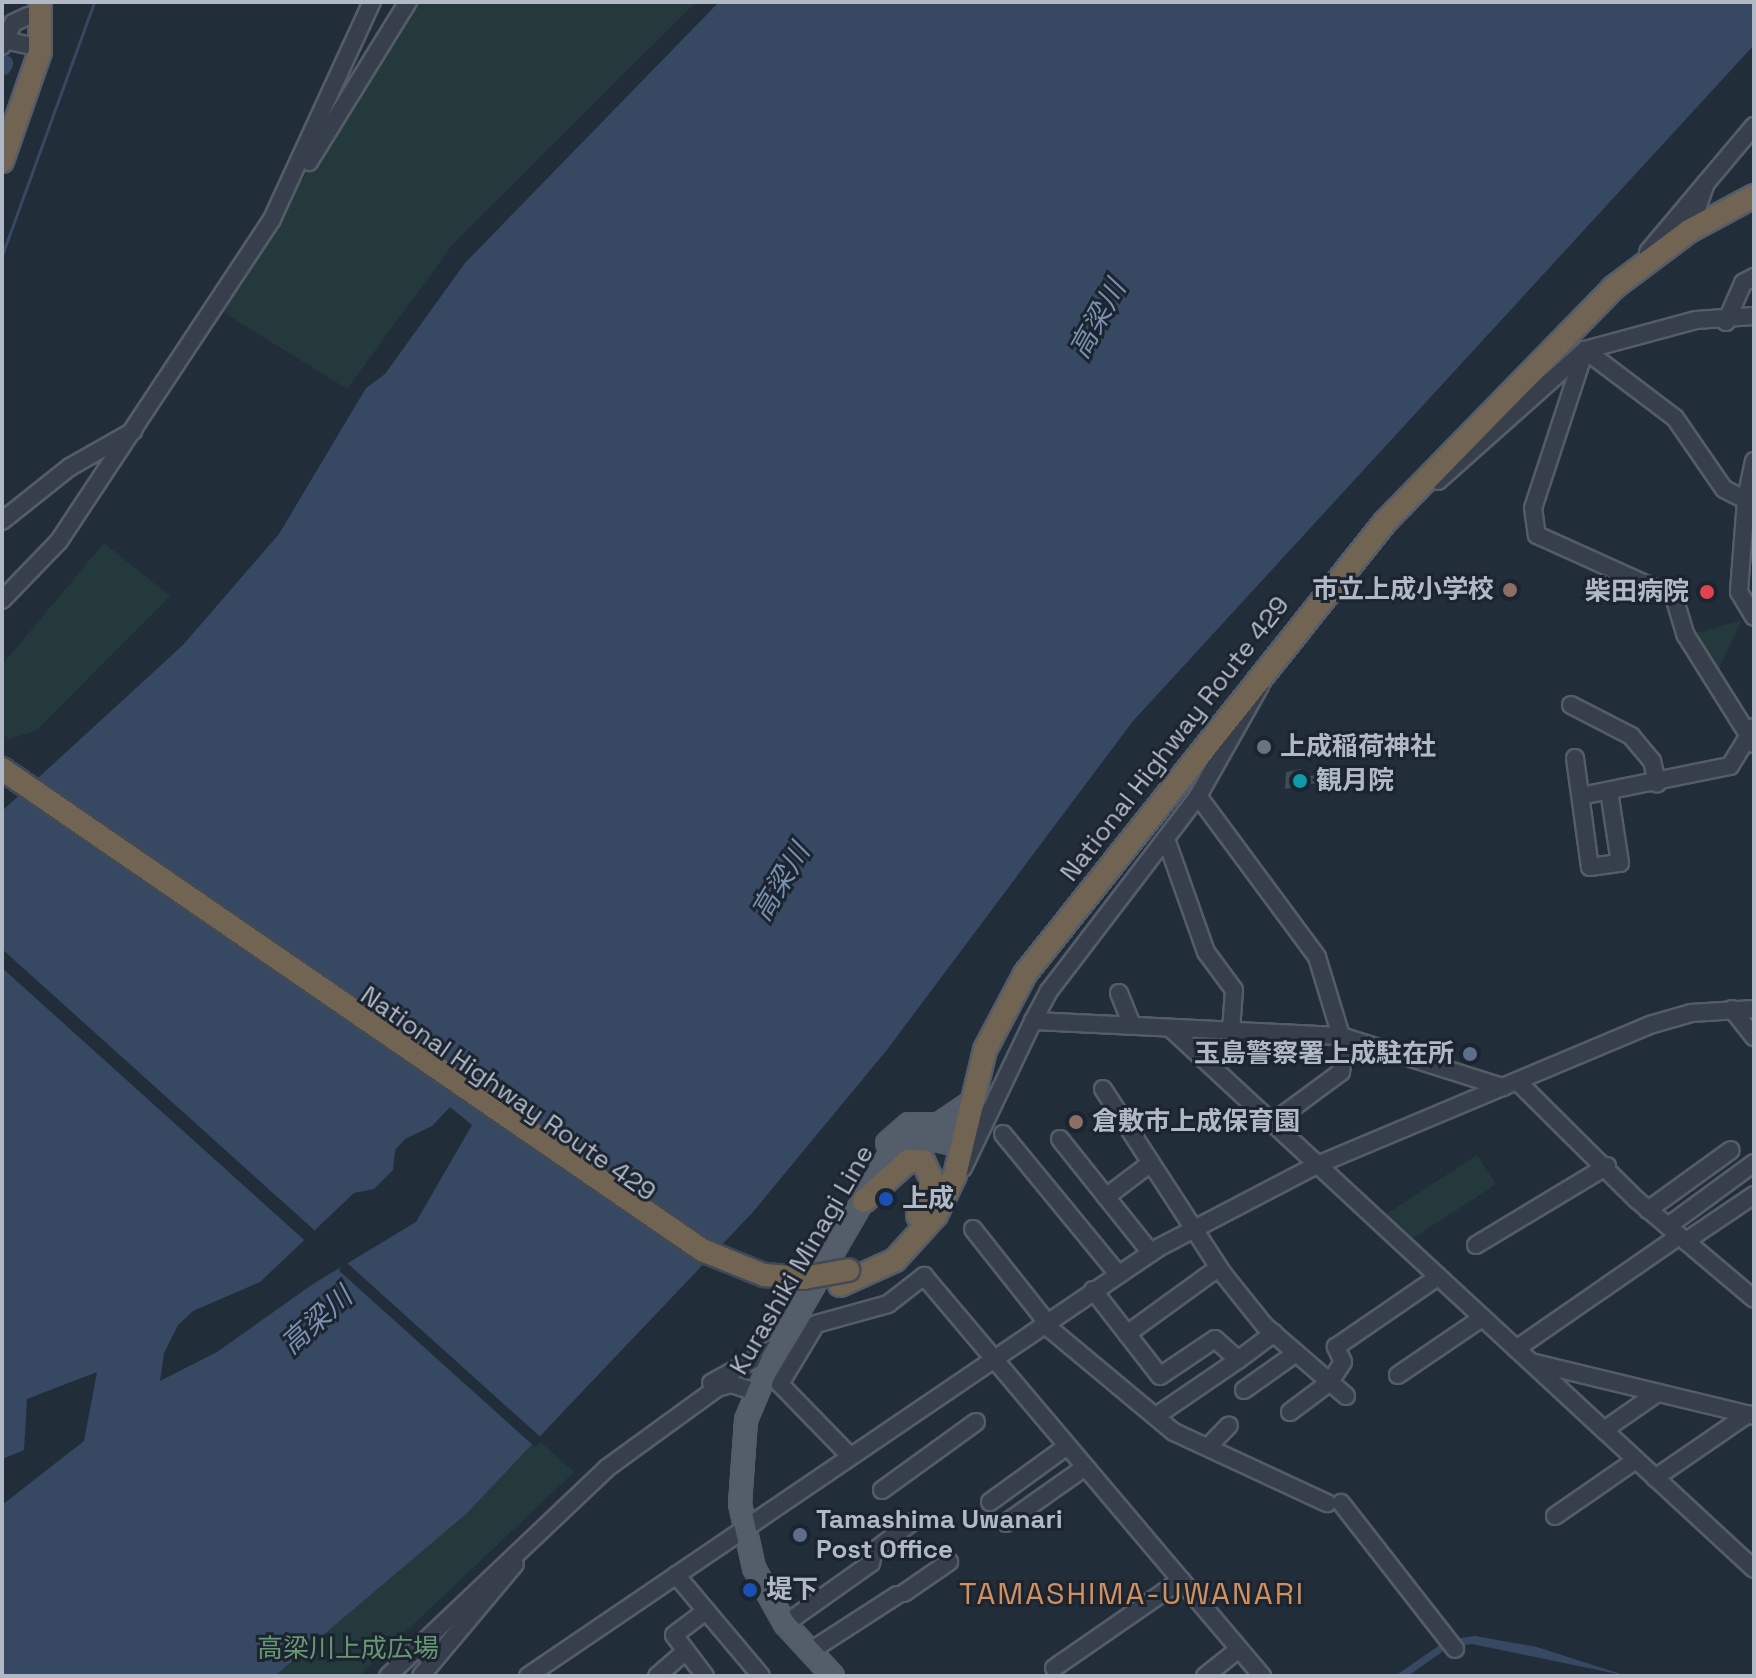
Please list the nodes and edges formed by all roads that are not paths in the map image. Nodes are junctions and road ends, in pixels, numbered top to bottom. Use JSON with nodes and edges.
{"nodes":[{"id":1,"x":372,"y":2,"type":"edge"},
{"id":2,"x":408,"y":2,"type":"edge"},
{"id":3,"x":32,"y":7,"type":"edge"},
{"id":4,"x":4,"y":43,"type":"edge"},
{"id":5,"x":34,"y":46,"type":"junction"},
{"id":6,"x":6,"y":126,"type":"edge"},
{"id":7,"x":1754,"y":126,"type":"edge"},
{"id":8,"x":2,"y":161,"type":"edge"},
{"id":9,"x":1706,"y":183,"type":"junction"},
{"id":10,"x":288,"y":187,"type":"junction"},
{"id":11,"x":1754,"y":196,"type":"edge"},
{"id":12,"x":1689,"y":231,"type":"junction"},
{"id":13,"x":1754,"y":277,"type":"edge"},
{"id":14,"x":1613,"y":288,"type":"junction"},
{"id":15,"x":1754,"y":316,"type":"edge"},
{"id":16,"x":1726,"y":322,"type":"junction"},
{"id":17,"x":1585,"y":350,"type":"junction"},
{"id":18,"x":135,"y":430,"type":"junction"},
{"id":19,"x":1754,"y":461,"type":"edge"},
{"id":20,"x":1418,"y":484,"type":"junction"},
{"id":21,"x":1750,"y":500,"type":"edge"},
{"id":22,"x":2,"y":521,"type":"edge"},
{"id":23,"x":2,"y":600,"type":"edge"},
{"id":24,"x":1754,"y":617,"type":"edge"},
{"id":25,"x":1260,"y":676,"type":"junction"},
{"id":26,"x":1571,"y":705,"type":"dead end"},
{"id":27,"x":1752,"y":737,"type":"edge"},
{"id":28,"x":1575,"y":758,"type":"dead end"},
{"id":29,"x":2,"y":769,"type":"edge"},
{"id":30,"x":2,"y":780,"type":"edge"},
{"id":31,"x":1657,"y":783,"type":"junction"},
{"id":32,"x":1609,"y":791,"type":"junction"},
{"id":33,"x":1198,"y":796,"type":"junction"},
{"id":34,"x":1581,"y":796,"type":"junction"},
{"id":35,"x":1166,"y":839,"type":"junction"},
{"id":36,"x":1119,"y":993,"type":"dead end"},
{"id":37,"x":1732,"y":1009,"type":"junction"},
{"id":38,"x":1754,"y":1009,"type":"edge"},
{"id":39,"x":1033,"y":1021,"type":"junction"},
{"id":40,"x":1132,"y":1026,"type":"junction"},
{"id":41,"x":1170,"y":1028,"type":"junction"},
{"id":42,"x":1231,"y":1031,"type":"junction"},
{"id":43,"x":1344,"y":1037,"type":"junction"},
{"id":44,"x":1754,"y":1037,"type":"edge"},
{"id":45,"x":1510,"y":1084,"type":"junction"},
{"id":46,"x":1103,"y":1089,"type":"dead end"},
{"id":47,"x":970,"y":1103,"type":"junction"},
{"id":48,"x":1272,"y":1123,"type":"junction"},
{"id":49,"x":1003,"y":1134,"type":"dead end"},
{"id":50,"x":1060,"y":1139,"type":"dead end"},
{"id":51,"x":959,"y":1145,"type":"junction"},
{"id":52,"x":1731,"y":1150,"type":"dead end"},
{"id":53,"x":1151,"y":1163,"type":"junction"},
{"id":54,"x":1754,"y":1163,"type":"edge"},
{"id":55,"x":1317,"y":1165,"type":"junction"},
{"id":56,"x":1607,"y":1166,"type":"junction"},
{"id":57,"x":955,"y":1175,"type":"junction"},
{"id":58,"x":875,"y":1181,"type":"junction"},
{"id":59,"x":1754,"y":1195,"type":"edge"},
{"id":60,"x":1106,"y":1197,"type":"junction"},
{"id":61,"x":864,"y":1201,"type":"junction"},
{"id":62,"x":1648,"y":1210,"type":"junction"},
{"id":63,"x":973,"y":1229,"type":"dead end"},
{"id":64,"x":1190,"y":1230,"type":"junction"},
{"id":65,"x":1678,"y":1234,"type":"junction"},
{"id":66,"x":903,"y":1237,"type":"junction"},
{"id":67,"x":1476,"y":1245,"type":"dead end"},
{"id":68,"x":1151,"y":1253,"type":"junction"},
{"id":69,"x":1218,"y":1268,"type":"junction"},
{"id":70,"x":1118,"y":1274,"type":"junction"},
{"id":71,"x":1438,"y":1277,"type":"junction"},
{"id":72,"x":844,"y":1278,"type":"junction"},
{"id":73,"x":1750,"y":1289,"type":"edge"},
{"id":74,"x":1093,"y":1290,"type":"junction"},
{"id":75,"x":1482,"y":1318,"type":"junction"},
{"id":76,"x":1044,"y":1322,"type":"junction"},
{"id":77,"x":1274,"y":1333,"type":"junction"},
{"id":78,"x":1127,"y":1334,"type":"junction"},
{"id":79,"x":779,"y":1346,"type":"junction"},
{"id":80,"x":1516,"y":1349,"type":"junction"},
{"id":81,"x":1296,"y":1353,"type":"junction"},
{"id":82,"x":992,"y":1356,"type":"junction"},
{"id":83,"x":1238,"y":1360,"type":"junction"},
{"id":84,"x":1529,"y":1362,"type":"junction"},
{"id":85,"x":1398,"y":1375,"type":"dead end"},
{"id":86,"x":1330,"y":1382,"type":"junction"},
{"id":87,"x":1244,"y":1390,"type":"dead end"},
{"id":88,"x":755,"y":1392,"type":"junction"},
{"id":89,"x":1656,"y":1394,"type":"junction"},
{"id":90,"x":1346,"y":1396,"type":"dead end"},
{"id":91,"x":1290,"y":1412,"type":"dead end"},
{"id":92,"x":1159,"y":1414,"type":"junction"},
{"id":93,"x":1751,"y":1415,"type":"edge"},
{"id":94,"x":668,"y":1421,"type":"junction"},
{"id":95,"x":976,"y":1422,"type":"dead end"},
{"id":96,"x":1229,"y":1425,"type":"dead end"},
{"id":97,"x":1604,"y":1430,"type":"junction"},
{"id":98,"x":1209,"y":1444,"type":"junction"},
{"id":99,"x":1067,"y":1446,"type":"junction"},
{"id":100,"x":846,"y":1452,"type":"junction"},
{"id":101,"x":1636,"y":1460,"type":"junction"},
{"id":102,"x":1085,"y":1467,"type":"junction"},
{"id":103,"x":1655,"y":1478,"type":"junction"},
{"id":104,"x":882,"y":1490,"type":"dead end"},
{"id":105,"x":990,"y":1502,"type":"dead end"},
{"id":106,"x":1555,"y":1516,"type":"dead end"},
{"id":107,"x":912,"y":1522,"type":"dead end"},
{"id":108,"x":1006,"y":1523,"type":"dead end"},
{"id":109,"x":743,"y":1528,"type":"junction"},
{"id":110,"x":533,"y":1535,"type":"junction"},
{"id":111,"x":949,"y":1562,"type":"dead end"},
{"id":112,"x":1754,"y":1569,"type":"edge"},
{"id":113,"x":676,"y":1575,"type":"junction"},
{"id":114,"x":1181,"y":1580,"type":"junction"},
{"id":115,"x":706,"y":1611,"type":"junction"},
{"id":116,"x":785,"y":1624,"type":"junction"},
{"id":117,"x":1453,"y":1645,"type":"dead end"},
{"id":118,"x":1239,"y":1649,"type":"junction"},
{"id":119,"x":685,"y":1652,"type":"junction"},
{"id":120,"x":809,"y":1652,"type":"junction"},
{"id":121,"x":1054,"y":1668,"type":"dead end"},
{"id":122,"x":388,"y":1676,"type":"edge"},
{"id":123,"x":421,"y":1676,"type":"edge"},
{"id":124,"x":528,"y":1676,"type":"edge"},
{"id":125,"x":657,"y":1676,"type":"edge"},
{"id":126,"x":705,"y":1676,"type":"edge"},
{"id":127,"x":761,"y":1676,"type":"edge"},
{"id":128,"x":833,"y":1676,"type":"edge"},
{"id":129,"x":1205,"y":1676,"type":"edge"},
{"id":130,"x":1262,"y":1676,"type":"edge"}],
"edges":[{"from":1,"to":10,"type":"street"},
{"from":2,"to":10,"type":"street"},
{"from":3,"to":4,"type":"street"},
{"from":3,"to":5,"type":"highway"},
{"from":4,"to":5,"type":"street"},
{"from":5,"to":6,"type":"highway"},
{"from":6,"to":8,"type":"highway"},
{"from":7,"to":9,"type":"street"},
{"from":9,"to":12,"type":"street"},
{"from":9,"to":14,"type":"street"},
{"from":10,"to":18,"type":"street"},
{"from":11,"to":12,"type":"highway","name":"National Highway Route 429"},
{"from":12,"to":14,"type":"highway","name":"National Highway Route 429"},
{"from":13,"to":16,"type":"street"},
{"from":14,"to":20,"type":"highway","name":"National Highway Route 429"},
{"from":15,"to":16,"type":"street"},
{"from":16,"to":17,"type":"street"},
{"from":17,"to":20,"type":"street"},
{"from":17,"to":21,"type":"street"},
{"from":17,"to":27,"type":"street"},
{"from":18,"to":22,"type":"street"},
{"from":18,"to":23,"type":"street"},
{"from":19,"to":21,"type":"street"},
{"from":20,"to":25,"type":"highway","name":"National Highway Route 429"},
{"from":21,"to":24,"type":"street"},
{"from":25,"to":33,"type":"street"},
{"from":25,"to":47,"type":"highway","name":"National Highway Route 429"},
{"from":26,"to":31,"type":"street"},
{"from":27,"to":31,"type":"street"},
{"from":28,"to":34,"type":"street"},
{"from":29,"to":72,"type":"highway","name":"National Highway Route 429","bridge":true},
{"from":30,"to":72,"type":"highway","name":"National Highway Route 429"},
{"from":31,"to":32,"type":"street"},
{"from":32,"to":34,"type":"street"},
{"from":32,"to":34,"type":"street"},
{"from":33,"to":35,"type":"street"},
{"from":33,"to":43,"type":"street"},
{"from":35,"to":39,"type":"street"},
{"from":35,"to":42,"type":"street"},
{"from":36,"to":40,"type":"street"},
{"from":37,"to":38,"type":"street"},
{"from":37,"to":44,"type":"street"},
{"from":37,"to":45,"type":"street"},
{"from":39,"to":40,"type":"street"},
{"from":39,"to":57,"type":"street"},
{"from":40,"to":41,"type":"street"},
{"from":41,"to":42,"type":"street"},
{"from":41,"to":48,"type":"street"},
{"from":42,"to":43,"type":"street"},
{"from":43,"to":45,"type":"street"},
{"from":43,"to":48,"type":"street"},
{"from":45,"to":55,"type":"street"},
{"from":45,"to":56,"type":"street"},
{"from":46,"to":53,"type":"street"},
{"from":47,"to":51,"type":"highway","name":"National Highway Route 429"},
{"from":47,"to":58,"type":"main road"},
{"from":48,"to":55,"type":"street"},
{"from":49,"to":70,"type":"street"},
{"from":50,"to":60,"type":"street"},
{"from":51,"to":57,"type":"highway","name":"National Highway Route 429"},
{"from":51,"to":58,"type":"main road","name":"Kurashiki Minagi Line"},
{"from":51,"to":66,"type":"highway","name":"National Highway Route 429"},
{"from":52,"to":62,"type":"street"},
{"from":53,"to":60,"type":"street"},
{"from":53,"to":64,"type":"street"},
{"from":54,"to":65,"type":"street"},
{"from":55,"to":64,"type":"street"},
{"from":55,"to":71,"type":"street"},
{"from":56,"to":62,"type":"street"},
{"from":56,"to":67,"type":"street"},
{"from":57,"to":72,"type":"highway","name":"National Highway Route 429"},
{"from":58,"to":61,"type":"main road","name":"Kurashiki Minagi Line"},
{"from":59,"to":65,"type":"street"},
{"from":60,"to":68,"type":"street"},
{"from":61,"to":66,"type":"highway"},
{"from":61,"to":79,"type":"main road","name":"Kurashiki Minagi Line"},
{"from":62,"to":65,"type":"street"},
{"from":63,"to":76,"type":"street"},
{"from":64,"to":68,"type":"street"},
{"from":64,"to":69,"type":"street"},
{"from":65,"to":73,"type":"street"},
{"from":65,"to":80,"type":"street"},
{"from":66,"to":72,"type":"highway","name":"National Highway Route 429"},
{"from":68,"to":70,"type":"street"},
{"from":69,"to":77,"type":"street"},
{"from":69,"to":78,"type":"street"},
{"from":70,"to":74,"type":"street"},
{"from":71,"to":75,"type":"street"},
{"from":71,"to":86,"type":"street"},
{"from":74,"to":76,"type":"street"},
{"from":74,"to":78,"type":"street"},
{"from":75,"to":80,"type":"street"},
{"from":75,"to":85,"type":"street"},
{"from":76,"to":82,"type":"street"},
{"from":76,"to":92,"type":"street"},
{"from":77,"to":81,"type":"street"},
{"from":77,"to":83,"type":"street"},
{"from":78,"to":83,"type":"street"},
{"from":79,"to":88,"type":"main road","name":"Kurashiki Minagi Line"},
{"from":79,"to":94,"type":"street"},
{"from":80,"to":84,"type":"street"},
{"from":81,"to":86,"type":"street"},
{"from":81,"to":87,"type":"street"},
{"from":82,"to":99,"type":"street"},
{"from":82,"to":100,"type":"street"},
{"from":82,"to":100,"type":"street"},
{"from":83,"to":92,"type":"street"},
{"from":84,"to":89,"type":"street"},
{"from":84,"to":97,"type":"street"},
{"from":86,"to":90,"type":"street"},
{"from":86,"to":91,"type":"street"},
{"from":88,"to":94,"type":"street"},
{"from":88,"to":109,"type":"main road","name":"Kurashiki Minagi Line"},
{"from":89,"to":93,"type":"street"},
{"from":89,"to":97,"type":"street"},
{"from":92,"to":98,"type":"street"},
{"from":93,"to":103,"type":"street"},
{"from":94,"to":110,"type":"street"},
{"from":95,"to":104,"type":"street"},
{"from":96,"to":98,"type":"street"},
{"from":97,"to":101,"type":"street"},
{"from":98,"to":117,"type":"street"},
{"from":99,"to":102,"type":"street"},
{"from":99,"to":105,"type":"street"},
{"from":100,"to":109,"type":"street"},
{"from":101,"to":103,"type":"street"},
{"from":101,"to":106,"type":"street"},
{"from":102,"to":108,"type":"street"},
{"from":102,"to":114,"type":"street"},
{"from":103,"to":112,"type":"street"},
{"from":107,"to":116,"type":"street"},
{"from":109,"to":113,"type":"street"},
{"from":109,"to":116,"type":"main road","name":"Kurashiki Minagi Line"},
{"from":110,"to":122,"type":"street"},
{"from":110,"to":123,"type":"street"},
{"from":111,"to":120,"type":"street"},
{"from":113,"to":115,"type":"street"},
{"from":113,"to":124,"type":"street"},
{"from":114,"to":118,"type":"street"},
{"from":114,"to":121,"type":"street"},
{"from":115,"to":119,"type":"street"},
{"from":115,"to":127,"type":"street"},
{"from":116,"to":120,"type":"main road","name":"Kurashiki Minagi Line"},
{"from":118,"to":129,"type":"street"},
{"from":118,"to":130,"type":"street"},
{"from":119,"to":125,"type":"street"},
{"from":119,"to":126,"type":"street"},
{"from":120,"to":128,"type":"main road","name":"Kurashiki Minagi Line"}]}
